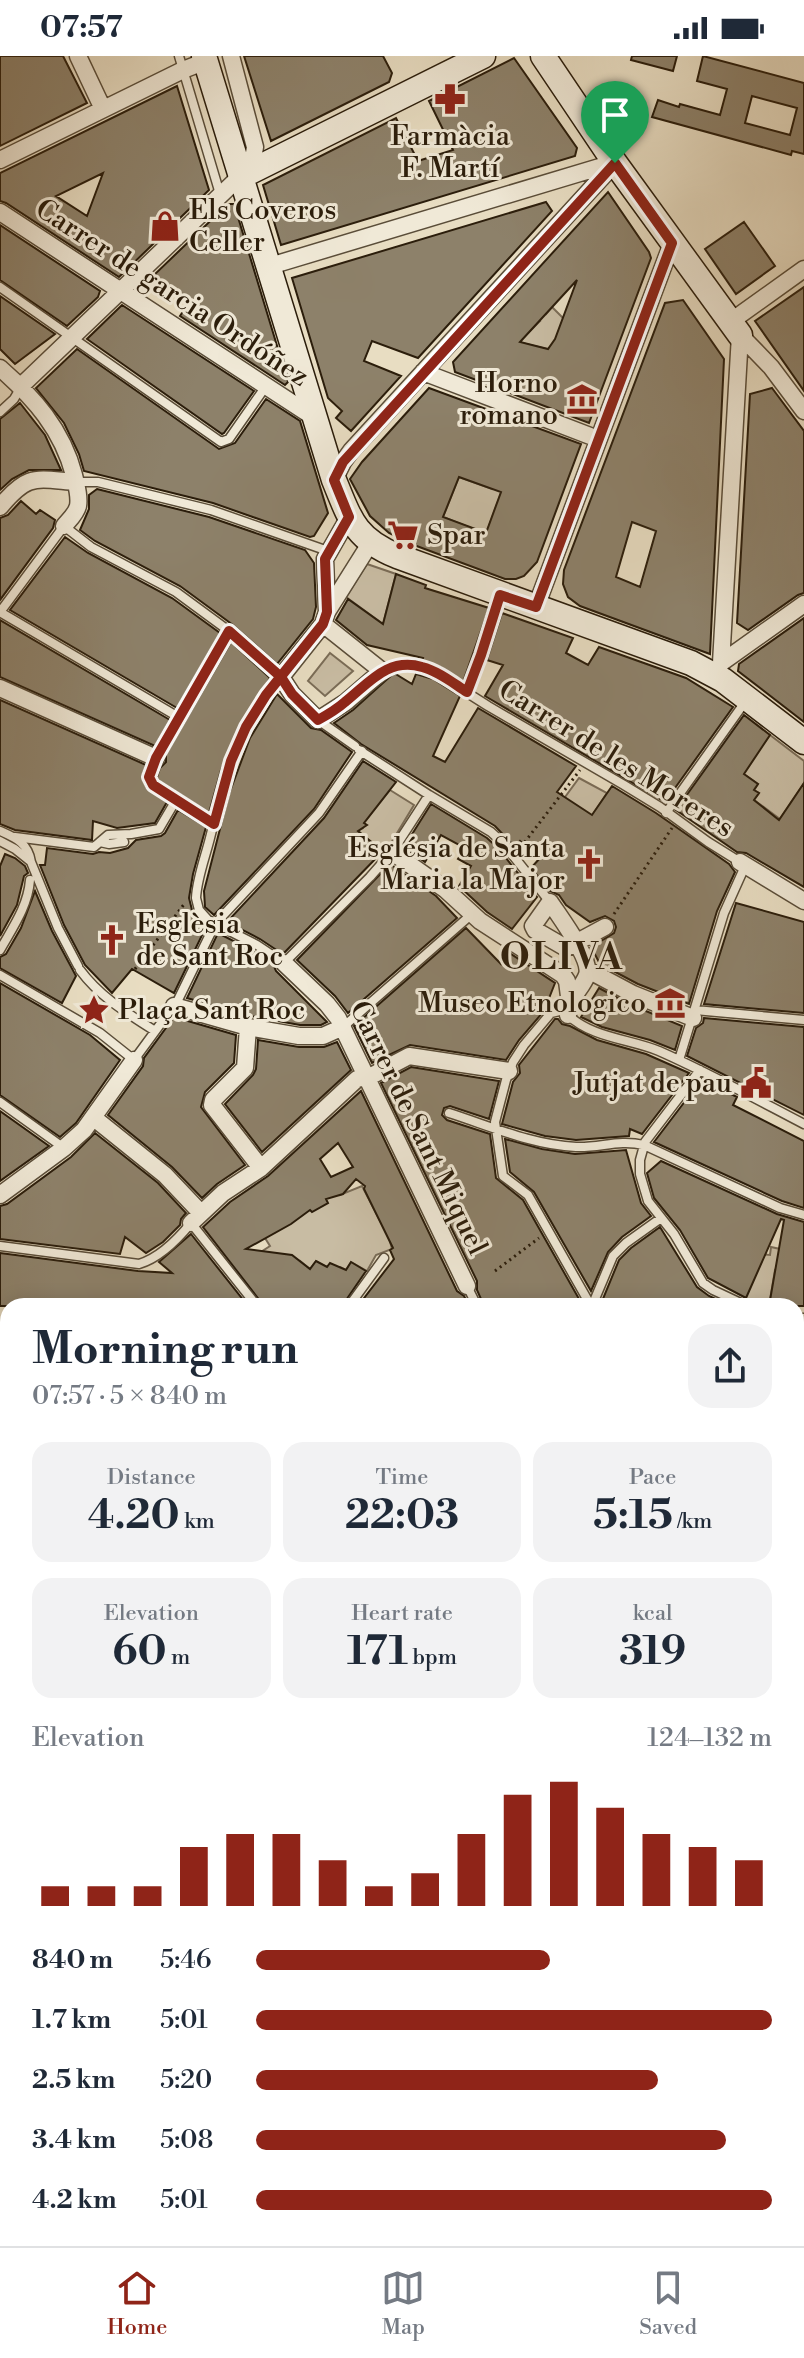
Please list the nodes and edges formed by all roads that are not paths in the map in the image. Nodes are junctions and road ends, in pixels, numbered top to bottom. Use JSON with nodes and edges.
{"nodes":[{"id":1,"x":78,"y":56,"type":"edge"},
{"id":2,"x":231,"y":56,"type":"edge"},
{"id":3,"x":483,"y":56,"type":"edge"},
{"id":4,"x":543,"y":56,"type":"edge"},
{"id":5,"x":193,"y":61,"type":"edge"},
{"id":6,"x":103,"y":109,"type":"junction"},
{"id":7,"x":0,"y":160,"type":"edge"},
{"id":8,"x":615,"y":163,"type":"junction"},
{"id":9,"x":252,"y":169,"type":"junction"},
{"id":10,"x":559,"y":179,"type":"junction"},
{"id":11,"x":220,"y":194,"type":"junction"},
{"id":12,"x":575,"y":207,"type":"junction"},
{"id":13,"x":0,"y":212,"type":"edge"},
{"id":14,"x":672,"y":243,"type":"junction"},
{"id":15,"x":270,"y":266,"type":"junction"},
{"id":16,"x":804,"y":269,"type":"edge"},
{"id":17,"x":0,"y":287,"type":"edge"},
{"id":18,"x":121,"y":291,"type":"junction"},
{"id":19,"x":735,"y":329,"type":"junction"},
{"id":20,"x":72,"y":338,"type":"junction"},
{"id":21,"x":0,"y":368,"type":"edge"},
{"id":22,"x":423,"y":372,"type":"junction"},
{"id":23,"x":21,"y":386,"type":"junction"},
{"id":24,"x":266,"y":386,"type":"junction"},
{"id":25,"x":804,"y":411,"type":"edge"},
{"id":26,"x":0,"y":412,"type":"edge"},
{"id":27,"x":315,"y":418,"type":"junction"},
{"id":28,"x":598,"y":439,"type":"junction"},
{"id":29,"x":334,"y":480,"type":"junction"},
{"id":30,"x":76,"y":482,"type":"junction"},
{"id":31,"x":0,"y":507,"type":"edge"},
{"id":32,"x":349,"y":517,"type":"junction"},
{"id":33,"x":64,"y":526,"type":"junction"},
{"id":34,"x":328,"y":551,"type":"junction"},
{"id":35,"x":365,"y":552,"type":"junction"},
{"id":36,"x":500,"y":595,"type":"junction"},
{"id":37,"x":804,"y":604,"type":"edge"},
{"id":38,"x":536,"y":607,"type":"junction"},
{"id":39,"x":0,"y":612,"type":"edge"},
{"id":40,"x":325,"y":618,"type":"junction"},
{"id":41,"x":229,"y":631,"type":"junction"},
{"id":42,"x":718,"y":669,"type":"junction"},
{"id":43,"x":382,"y":671,"type":"junction"},
{"id":44,"x":281,"y":677,"type":"junction"},
{"id":45,"x":0,"y":688,"type":"edge"},
{"id":46,"x":467,"y":692,"type":"junction"},
{"id":47,"x":748,"y":698,"type":"junction"},
{"id":48,"x":180,"y":718,"type":"junction"},
{"id":49,"x":318,"y":720,"type":"junction"},
{"id":50,"x":804,"y":742,"type":"edge"},
{"id":51,"x":358,"y":749,"type":"junction"},
{"id":52,"x":156,"y":758,"type":"junction"},
{"id":53,"x":429,"y":795,"type":"junction"},
{"id":54,"x":176,"y":800,"type":"junction"},
{"id":55,"x":666,"y":813,"type":"junction"},
{"id":56,"x":214,"y":824,"type":"junction"},
{"id":57,"x":0,"y":831,"type":"edge"},
{"id":58,"x":15,"y":837,"type":"junction"},
{"id":59,"x":0,"y":841,"type":"edge"},
{"id":60,"x":100,"y":842,"type":"junction"},
{"id":61,"x":124,"y":842,"type":"dead end"},
{"id":62,"x":392,"y":852,"type":"junction"},
{"id":63,"x":31,"y":862,"type":"junction"},
{"id":64,"x":743,"y":863,"type":"junction"},
{"id":65,"x":30,"y":880,"type":"dead end"},
{"id":66,"x":804,"y":901,"type":"edge"},
{"id":67,"x":550,"y":902,"type":"junction"},
{"id":68,"x":472,"y":914,"type":"junction"},
{"id":69,"x":215,"y":924,"type":"junction"},
{"id":70,"x":605,"y":927,"type":"road end"},
{"id":71,"x":576,"y":942,"type":"junction"},
{"id":72,"x":0,"y":950,"type":"edge"},
{"id":73,"x":284,"y":963,"type":"junction"},
{"id":74,"x":588,"y":970,"type":"junction"},
{"id":75,"x":0,"y":975,"type":"edge"},
{"id":76,"x":174,"y":1006,"type":"junction"},
{"id":77,"x":569,"y":1009,"type":"junction"},
{"id":78,"x":694,"y":1014,"type":"junction"},
{"id":79,"x":804,"y":1020,"type":"edge"},
{"id":80,"x":248,"y":1027,"type":"junction"},
{"id":81,"x":343,"y":1027,"type":"junction"},
{"id":82,"x":155,"y":1031,"type":"junction"},
{"id":83,"x":134,"y":1060,"type":"junction"},
{"id":84,"x":679,"y":1060,"type":"junction"},
{"id":85,"x":700,"y":1070,"type":"junction"},
{"id":86,"x":509,"y":1071,"type":"junction"},
{"id":87,"x":366,"y":1077,"type":"junction"},
{"id":88,"x":0,"y":1102,"type":"edge"},
{"id":89,"x":449,"y":1113,"type":"dead end"},
{"id":90,"x":94,"y":1118,"type":"junction"},
{"id":91,"x":804,"y":1124,"type":"edge"},
{"id":92,"x":498,"y":1132,"type":"junction"},
{"id":93,"x":644,"y":1145,"type":"junction"},
{"id":94,"x":64,"y":1148,"type":"junction"},
{"id":95,"x":261,"y":1168,"type":"junction"},
{"id":96,"x":0,"y":1195,"type":"edge"},
{"id":97,"x":804,"y":1215,"type":"edge"},
{"id":98,"x":196,"y":1217,"type":"junction"},
{"id":99,"x":661,"y":1218,"type":"junction"},
{"id":100,"x":0,"y":1246,"type":"edge"},
{"id":101,"x":384,"y":1258,"type":"dead end"},
{"id":102,"x":467,"y":1286,"type":"joint"},
{"id":103,"x":252,"y":1298,"type":"edge"},
{"id":104,"x":355,"y":1298,"type":"edge"},
{"id":105,"x":473,"y":1298,"type":"edge"},
{"id":106,"x":587,"y":1298,"type":"edge"},
{"id":107,"x":595,"y":1298,"type":"edge"},
{"id":108,"x":730,"y":1298,"type":"edge"}],
"edges":[{"from":1,"to":6,"type":"street"},
{"from":2,"to":9,"type":"street"},
{"from":3,"to":9,"type":"main road"},
{"from":4,"to":8,"type":"main road"},
{"from":5,"to":6,"type":"street"},
{"from":5,"to":9,"type":"main road"},
{"from":5,"to":11,"type":"lane"},
{"from":6,"to":7,"type":"street"},
{"from":8,"to":10,"type":"street"},
{"from":8,"to":12,"type":"street"},
{"from":8,"to":14,"type":"main road"},
{"from":9,"to":11,"type":"street"},
{"from":9,"to":15,"type":"main road"},
{"from":10,"to":12,"type":"street"},
{"from":10,"to":15,"type":"street"},
{"from":11,"to":18,"type":"street"},
{"from":12,"to":22,"type":"street"},
{"from":13,"to":18,"type":"street","name":"Carrer de garcia Ordóñez"},
{"from":14,"to":19,"type":"main road"},
{"from":14,"to":28,"type":"street"},
{"from":15,"to":27,"type":"main road"},
{"from":16,"to":19,"type":"street"},
{"from":17,"to":20,"type":"lane"},
{"from":18,"to":20,"type":"street"},
{"from":18,"to":24,"type":"street","name":"Carrer de garcia Ordóñez"},
{"from":19,"to":25,"type":"street"},
{"from":19,"to":42,"type":"street"},
{"from":20,"to":23,"type":"street"},
{"from":20,"to":24,"type":"lane"},
{"from":21,"to":23,"type":"street"},
{"from":22,"to":28,"type":"street"},
{"from":22,"to":29,"type":"street"},
{"from":23,"to":26,"type":"lane"},
{"from":23,"to":30,"type":"street"},
{"from":24,"to":27,"type":"street","name":"Carrer de garcia Ordóñez"},
{"from":27,"to":29,"type":"main road"},
{"from":28,"to":38,"type":"street"},
{"from":29,"to":32,"type":"main road"},
{"from":30,"to":31,"type":"street"},
{"from":30,"to":33,"type":"street"},
{"from":30,"to":34,"type":"lane"},
{"from":32,"to":34,"type":"street"},
{"from":32,"to":35,"type":"main road"},
{"from":33,"to":39,"type":"lane"},
{"from":33,"to":41,"type":"lane"},
{"from":34,"to":35,"type":"street"},
{"from":34,"to":40,"type":"street"},
{"from":35,"to":36,"type":"main road"},
{"from":35,"to":40,"type":"street"},
{"from":36,"to":38,"type":"main road"},
{"from":36,"to":46,"type":"lane"},
{"from":37,"to":42,"type":"street"},
{"from":38,"to":42,"type":"main road"},
{"from":39,"to":48,"type":"lane"},
{"from":40,"to":43,"type":"street"},
{"from":40,"to":44,"type":"street"},
{"from":41,"to":44,"type":"lane"},
{"from":41,"to":48,"type":"lane"},
{"from":42,"to":47,"type":"main road"},
{"from":43,"to":46,"type":"lane","name":"Carrer de les Moreres"},
{"from":43,"to":49,"type":"street"},
{"from":44,"to":49,"type":"street"},
{"from":44,"to":56,"type":"lane"},
{"from":45,"to":52,"type":"street"},
{"from":46,"to":55,"type":"lane","name":"Carrer de les Moreres"},
{"from":47,"to":50,"type":"main road"},
{"from":47,"to":55,"type":"lane"},
{"from":48,"to":52,"type":"lane"},
{"from":49,"to":51,"type":"lane"},
{"from":51,"to":53,"type":"lane"},
{"from":51,"to":69,"type":"lane"},
{"from":52,"to":54,"type":"lane"},
{"from":53,"to":62,"type":"lane"},
{"from":53,"to":67,"type":"lane"},
{"from":54,"to":56,"type":"lane"},
{"from":54,"to":60,"type":"lane"},
{"from":55,"to":64,"type":"lane","name":"Carrer de les Moreres"},
{"from":56,"to":69,"type":"lane"},
{"from":57,"to":58,"type":"lane"},
{"from":58,"to":60,"type":"lane"},
{"from":58,"to":63,"type":"lane"},
{"from":59,"to":63,"type":"lane"},
{"from":60,"to":61,"type":"lane"},
{"from":62,"to":68,"type":"street"},
{"from":62,"to":73,"type":"lane"},
{"from":63,"to":82,"type":"lane"},
{"from":64,"to":66,"type":"street"},
{"from":64,"to":78,"type":"lane"},
{"from":65,"to":72,"type":"lane"},
{"from":67,"to":71,"type":"street"},
{"from":67,"to":71,"type":"street"},
{"from":68,"to":77,"type":"street"},
{"from":68,"to":81,"type":"lane"},
{"from":69,"to":73,"type":"lane"},
{"from":69,"to":76,"type":"lane"},
{"from":70,"to":71,"type":"street"},
{"from":71,"to":74,"type":"street"},
{"from":73,"to":81,"type":"street","name":"Carrer de Sant Miquel"},
{"from":74,"to":77,"type":"street"},
{"from":74,"to":78,"type":"street"},
{"from":75,"to":83,"type":"lane"},
{"from":76,"to":80,"type":"street"},
{"from":76,"to":82,"type":"lane"},
{"from":77,"to":84,"type":"lane"},
{"from":77,"to":86,"type":"lane"},
{"from":78,"to":79,"type":"lane"},
{"from":78,"to":84,"type":"lane"},
{"from":80,"to":81,"type":"street"},
{"from":80,"to":95,"type":"street"},
{"from":81,"to":87,"type":"street","name":"Carrer de Sant Miquel"},
{"from":82,"to":83,"type":"lane"},
{"from":83,"to":90,"type":"street"},
{"from":84,"to":85,"type":"lane"},
{"from":85,"to":91,"type":"lane"},
{"from":85,"to":93,"type":"lane"},
{"from":86,"to":87,"type":"street"},
{"from":86,"to":92,"type":"lane"},
{"from":87,"to":95,"type":"street"},
{"from":87,"to":102,"type":"street","name":"Carrer de Sant Miquel"},
{"from":88,"to":94,"type":"lane"},
{"from":89,"to":92,"type":"lane"},
{"from":90,"to":94,"type":"street"},
{"from":90,"to":98,"type":"street"},
{"from":92,"to":93,"type":"lane"},
{"from":92,"to":106,"type":"lane"},
{"from":93,"to":97,"type":"lane"},
{"from":93,"to":99,"type":"lane"},
{"from":94,"to":96,"type":"street"},
{"from":95,"to":98,"type":"street"},
{"from":98,"to":100,"type":"lane"},
{"from":98,"to":103,"type":"lane"},
{"from":99,"to":107,"type":"lane"},
{"from":99,"to":108,"type":"lane"},
{"from":101,"to":104,"type":"lane"},
{"from":102,"to":105,"type":"lane"}]}
